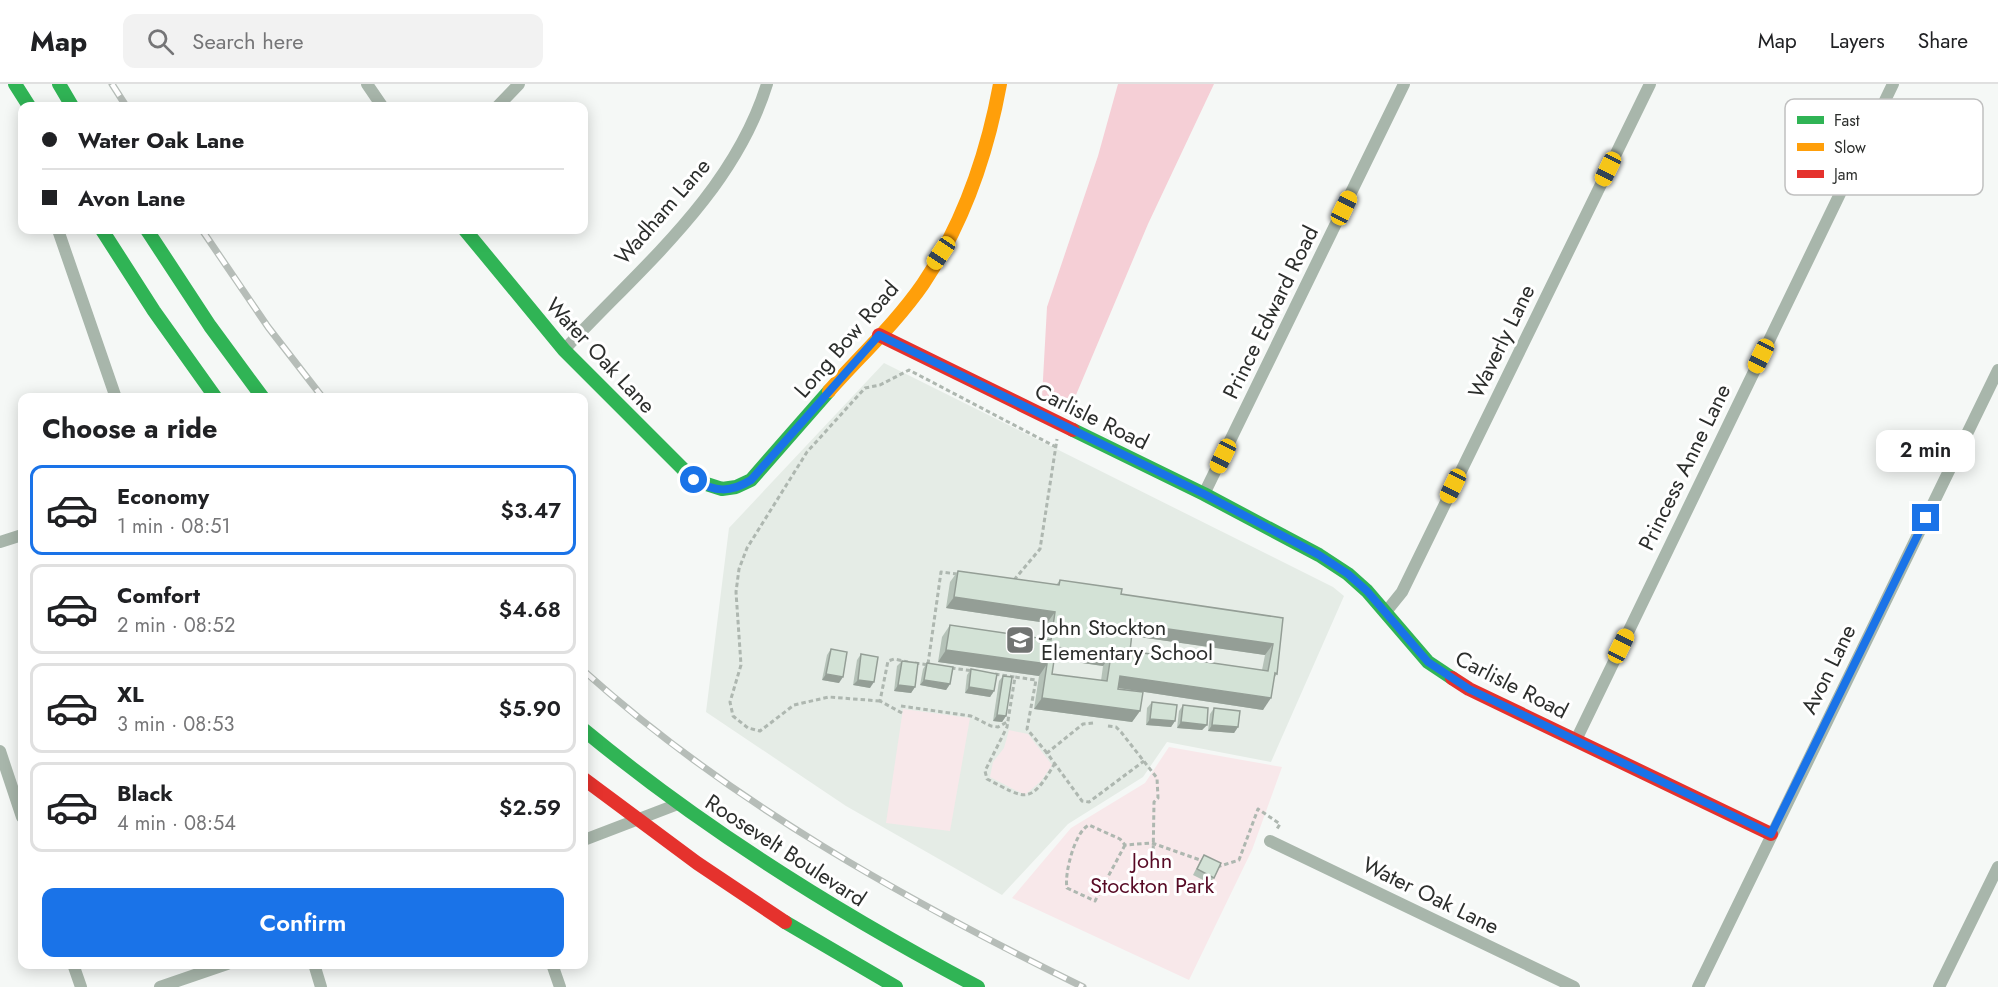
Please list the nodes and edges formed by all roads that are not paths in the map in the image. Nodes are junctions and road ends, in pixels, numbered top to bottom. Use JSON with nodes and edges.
{"nodes":[{"id":1,"x":15,"y":84,"type":"edge"},
{"id":2,"x":59,"y":84,"type":"edge"},
{"id":3,"x":367,"y":84,"type":"edge"},
{"id":4,"x":519,"y":84,"type":"edge"},
{"id":5,"x":767,"y":84,"type":"edge"},
{"id":6,"x":1000,"y":84,"type":"edge"},
{"id":7,"x":1404,"y":84,"type":"edge"},
{"id":8,"x":1650,"y":84,"type":"edge"},
{"id":9,"x":1893,"y":84,"type":"edge"},
{"id":10,"x":1886,"y":99,"type":"edge"},
{"id":11,"x":26,"y":102,"type":"edge"},
{"id":12,"x":70,"y":102,"type":"edge"},
{"id":13,"x":379,"y":102,"type":"edge"},
{"id":14,"x":502,"y":102,"type":"edge"},
{"id":15,"x":1839,"y":195,"type":"edge"},
{"id":16,"x":59,"y":234,"type":"edge"},
{"id":17,"x":105,"y":234,"type":"edge"},
{"id":18,"x":150,"y":234,"type":"edge"},
{"id":19,"x":468,"y":234,"type":"edge"},
{"id":20,"x":879,"y":335,"type":"junction"},
{"id":21,"x":564,"y":350,"type":"junction"},
{"id":22,"x":1998,"y":370,"type":"edge"},
{"id":23,"x":114,"y":393,"type":"edge"},
{"id":24,"x":212,"y":393,"type":"edge"},
{"id":25,"x":259,"y":393,"type":"edge"},
{"id":26,"x":724,"y":491,"type":"joint"},
{"id":27,"x":1204,"y":494,"type":"junction"},
{"id":28,"x":18,"y":536,"type":"edge"},
{"id":29,"x":0,"y":542,"type":"edge"},
{"id":30,"x":1385,"y":613,"type":"junction"},
{"id":31,"x":588,"y":733,"type":"edge"},
{"id":32,"x":1576,"y":740,"type":"junction"},
{"id":33,"x":0,"y":751,"type":"edge"},
{"id":34,"x":588,"y":782,"type":"edge"},
{"id":35,"x":678,"y":804,"type":"junction"},
{"id":36,"x":18,"y":805,"type":"edge"},
{"id":37,"x":636,"y":820,"type":"junction"},
{"id":38,"x":1771,"y":834,"type":"junction"},
{"id":39,"x":588,"y":838,"type":"edge"},
{"id":40,"x":1270,"y":841,"type":"road end"},
{"id":41,"x":1998,"y":867,"type":"edge"},
{"id":42,"x":75,"y":969,"type":"edge"},
{"id":43,"x":212,"y":969,"type":"edge"},
{"id":44,"x":316,"y":969,"type":"edge"},
{"id":45,"x":554,"y":969,"type":"edge"},
{"id":46,"x":81,"y":987,"type":"edge"},
{"id":47,"x":160,"y":987,"type":"edge"},
{"id":48,"x":321,"y":987,"type":"edge"},
{"id":49,"x":560,"y":987,"type":"edge"},
{"id":50,"x":896,"y":987,"type":"edge"},
{"id":51,"x":978,"y":987,"type":"edge"},
{"id":52,"x":1574,"y":987,"type":"edge"},
{"id":53,"x":1698,"y":987,"type":"edge"},
{"id":54,"x":1939,"y":987,"type":"edge"}],
"edges":[{"from":1,"to":11,"type":"main road"},
{"from":2,"to":12,"type":"main road"},
{"from":3,"to":13,"type":"street"},
{"from":4,"to":14,"type":"street"},
{"from":5,"to":21,"type":"street","name":"Wadham Lane"},
{"from":6,"to":20,"type":"main road","name":"Long Bow Road"},
{"from":7,"to":27,"type":"street","name":"Prince Edward Road"},
{"from":8,"to":30,"type":"street","name":"Waverly Lane"},
{"from":9,"to":10,"type":"street","name":"Princess Anne Lane"},
{"from":15,"to":32,"type":"street","name":"Princess Anne Lane"},
{"from":16,"to":23,"type":"street"},
{"from":17,"to":24,"type":"main road"},
{"from":18,"to":25,"type":"main road"},
{"from":19,"to":21,"type":"main road","name":"Water Oak Lane"},
{"from":20,"to":26,"type":"main road","name":"Long Bow Road"},
{"from":20,"to":27,"type":"main road","name":"Carlisle Road"},
{"from":21,"to":26,"type":"main road","name":"Water Oak Lane"},
{"from":22,"to":38,"type":"street","name":"Avon Lane"},
{"from":27,"to":30,"type":"main road","name":"Carlisle Road"},
{"from":28,"to":29,"type":"street"},
{"from":30,"to":32,"type":"main road","name":"Carlisle Road"},
{"from":31,"to":35,"type":"main road","name":"Roosevelt Boulevard"},
{"from":32,"to":38,"type":"main road","name":"Carlisle Road"},
{"from":33,"to":36,"type":"street"},
{"from":34,"to":37,"type":"main road"},
{"from":35,"to":37,"type":"street"},
{"from":35,"to":51,"type":"main road","name":"Roosevelt Boulevard"},
{"from":37,"to":39,"type":"street"},
{"from":37,"to":50,"type":"main road"},
{"from":38,"to":53,"type":"street","name":"Avon Lane"},
{"from":40,"to":52,"type":"street","name":"Water Oak Lane"},
{"from":41,"to":54,"type":"street"},
{"from":42,"to":46,"type":"street"},
{"from":43,"to":47,"type":"street"},
{"from":44,"to":48,"type":"street"},
{"from":45,"to":49,"type":"street"}]}
